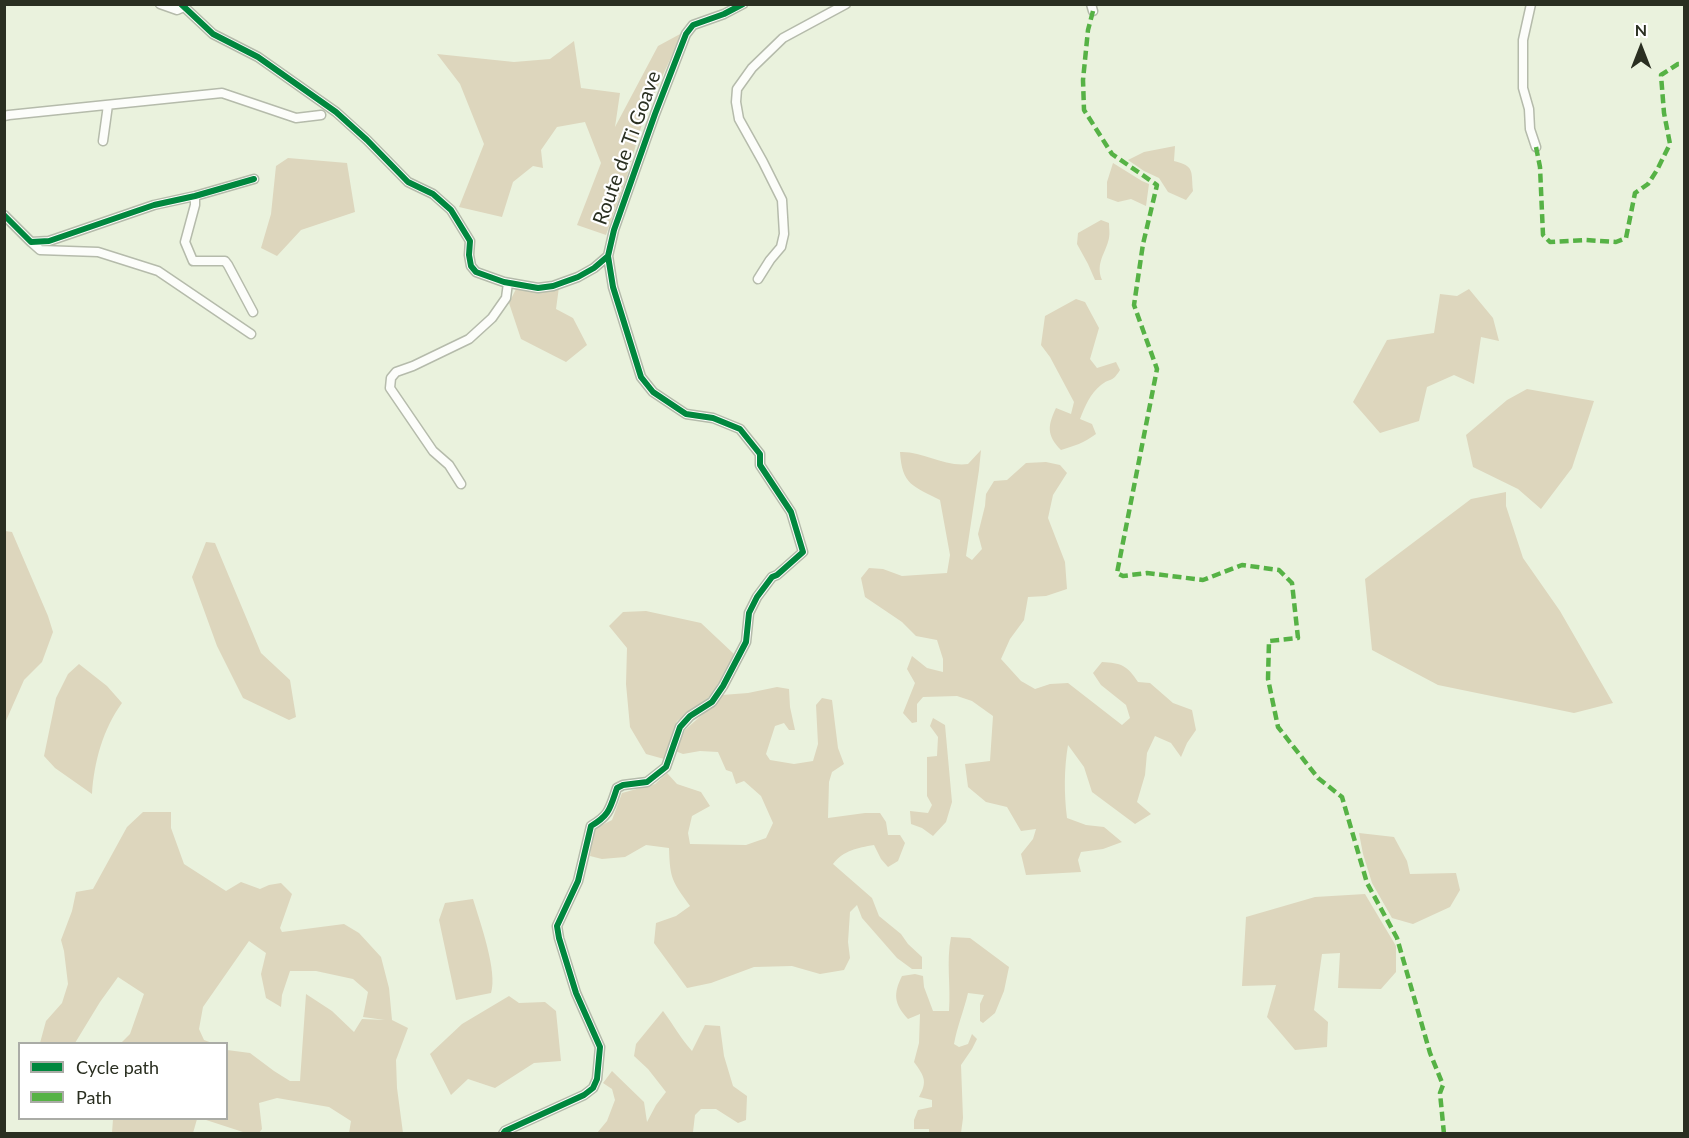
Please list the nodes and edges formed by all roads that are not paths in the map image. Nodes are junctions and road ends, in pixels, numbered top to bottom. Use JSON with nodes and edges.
{"nodes":[{"id":1,"x":160,"y":4,"type":"edge"},
{"id":2,"x":743,"y":4,"type":"edge"},
{"id":3,"x":846,"y":4,"type":"edge"},
{"id":4,"x":1531,"y":4,"type":"edge"},
{"id":5,"x":182,"y":6,"type":"edge"},
{"id":6,"x":108,"y":105,"type":"junction"},
{"id":7,"x":321,"y":115,"type":"dead end"},
{"id":8,"x":4,"y":116,"type":"edge"},
{"id":9,"x":103,"y":141,"type":"dead end"},
{"id":10,"x":1536,"y":147,"type":"dead end"},
{"id":11,"x":254,"y":179,"type":"dead end"},
{"id":12,"x":195,"y":196,"type":"junction"},
{"id":13,"x":4,"y":215,"type":"edge"},
{"id":14,"x":32,"y":242,"type":"junction"},
{"id":15,"x":608,"y":256,"type":"junction"},
{"id":16,"x":758,"y":279,"type":"dead end"},
{"id":17,"x":508,"y":283,"type":"junction"},
{"id":18,"x":253,"y":312,"type":"dead end"},
{"id":19,"x":251,"y":334,"type":"dead end"},
{"id":20,"x":461,"y":484,"type":"dead end"},
{"id":21,"x":503,"y":1134,"type":"edge"}],
"edges":[{"from":1,"to":5,"type":"street"},
{"from":2,"to":15,"type":"street","name":"Route de Ti Goave"},
{"from":3,"to":16,"type":"street"},
{"from":4,"to":10,"type":"street"},
{"from":5,"to":17,"type":"street"},
{"from":6,"to":7,"type":"street"},
{"from":6,"to":8,"type":"street"},
{"from":6,"to":9,"type":"street"},
{"from":11,"to":12,"type":"street"},
{"from":12,"to":14,"type":"street"},
{"from":12,"to":18,"type":"street"},
{"from":13,"to":14,"type":"street"},
{"from":14,"to":19,"type":"street"},
{"from":15,"to":17,"type":"street"},
{"from":15,"to":21,"type":"street","name":"Route de Ti Goave"},
{"from":17,"to":20,"type":"street"}]}
